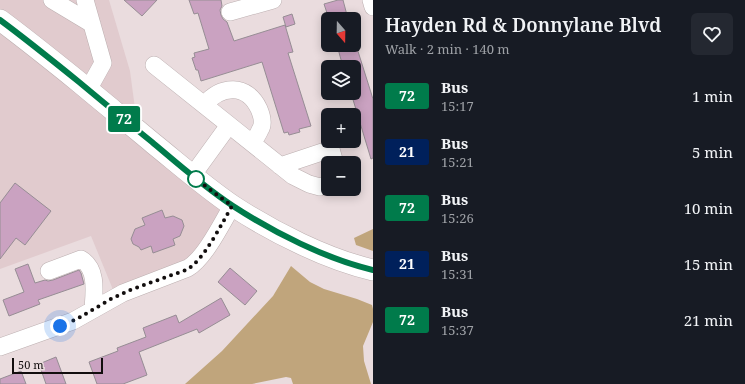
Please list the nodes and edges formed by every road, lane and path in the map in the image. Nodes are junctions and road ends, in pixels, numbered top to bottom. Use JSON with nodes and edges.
{"nodes":[{"id":1,"x":52,"y":0,"type":"edge"},
{"id":2,"x":85,"y":0,"type":"edge"},
{"id":3,"x":273,"y":0,"type":"edge"},
{"id":4,"x":371,"y":0,"type":"edge"},
{"id":5,"x":373,"y":7,"type":"edge"},
{"id":6,"x":230,"y":12,"type":"dead end"},
{"id":7,"x":0,"y":20,"type":"edge"},
{"id":8,"x":92,"y":24,"type":"junction"},
{"id":9,"x":154,"y":65,"type":"dead end"},
{"id":10,"x":88,"y":90,"type":"junction"},
{"id":11,"x":204,"y":105,"type":"junction"},
{"id":12,"x":229,"y":125,"type":"junction"},
{"id":13,"x":252,"y":143,"type":"junction"},
{"id":14,"x":333,"y":156,"type":"edge"},
{"id":15,"x":280,"y":166,"type":"junction"},
{"id":16,"x":192,"y":176,"type":"junction"},
{"id":17,"x":321,"y":187,"type":"edge"},
{"id":18,"x":232,"y":206,"type":"junction"},
{"id":19,"x":49,"y":270,"type":"dead end"},
{"id":20,"x":373,"y":270,"type":"edge"},
{"id":21,"x":93,"y":310,"type":"junction"},
{"id":22,"x":0,"y":347,"type":"edge"}],
"edges":[{"from":1,"to":8,"type":"street"},
{"from":2,"to":8,"type":"street"},
{"from":3,"to":6,"type":"street"},
{"from":4,"to":5,"type":"street"},
{"from":7,"to":10,"type":"main road"},
{"from":8,"to":10,"type":"street"},
{"from":9,"to":11,"type":"street"},
{"from":10,"to":16,"type":"main road"},
{"from":11,"to":12,"type":"street"},
{"from":11,"to":13,"type":"street"},
{"from":12,"to":13,"type":"street"},
{"from":12,"to":16,"type":"street"},
{"from":13,"to":15,"type":"street"},
{"from":14,"to":15,"type":"street"},
{"from":15,"to":17,"type":"street"},
{"from":16,"to":18,"type":"main road"},
{"from":18,"to":20,"type":"main road"},
{"from":18,"to":21,"type":"street"},
{"from":19,"to":21,"type":"street"},
{"from":21,"to":22,"type":"street"}]}
